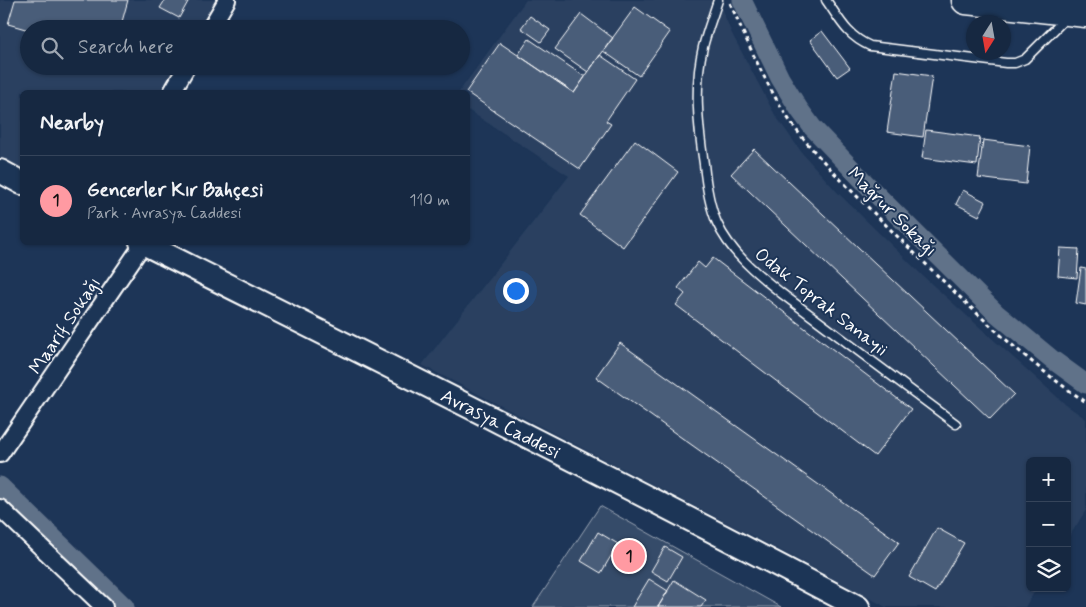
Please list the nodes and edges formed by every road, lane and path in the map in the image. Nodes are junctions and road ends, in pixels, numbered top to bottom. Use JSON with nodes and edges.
{"nodes":[{"id":1,"x":227,"y":0,"type":"edge"},
{"id":2,"x":718,"y":0,"type":"edge"},
{"id":3,"x":729,"y":0,"type":"edge"},
{"id":4,"x":826,"y":0,"type":"edge"},
{"id":5,"x":966,"y":0,"type":"edge"},
{"id":6,"x":1079,"y":12,"type":"edge"},
{"id":7,"x":215,"y":20,"type":"edge"},
{"id":8,"x":182,"y":75,"type":"edge"},
{"id":9,"x":173,"y":90,"type":"edge"},
{"id":10,"x":0,"y":171,"type":"edge"},
{"id":11,"x":20,"y":182,"type":"edge"},
{"id":12,"x":141,"y":245,"type":"edge"},
{"id":13,"x":146,"y":245,"type":"edge"},
{"id":14,"x":1086,"y":402,"type":"edge"},
{"id":15,"x":956,"y":424,"type":"dead end"},
{"id":16,"x":0,"y":454,"type":"edge"},
{"id":17,"x":0,"y":508,"type":"edge"},
{"id":18,"x":104,"y":607,"type":"edge"},
{"id":19,"x":858,"y":607,"type":"edge"}],
"edges":[{"from":1,"to":7,"type":"street"},
{"from":2,"to":15,"type":"lane","name":"Odak Toprak Sanayii"},
{"from":3,"to":14,"type":"path","name":"Mağrur Sokağı"},
{"from":4,"to":6,"type":"lane"},
{"from":5,"to":6,"type":"highway"},
{"from":8,"to":9,"type":"street"},
{"from":10,"to":11,"type":"street"},
{"from":12,"to":16,"type":"street","name":"Maarif Sokağı"},
{"from":13,"to":19,"type":"street","name":"Avrasya Caddesi"},
{"from":17,"to":18,"type":"street"}]}
